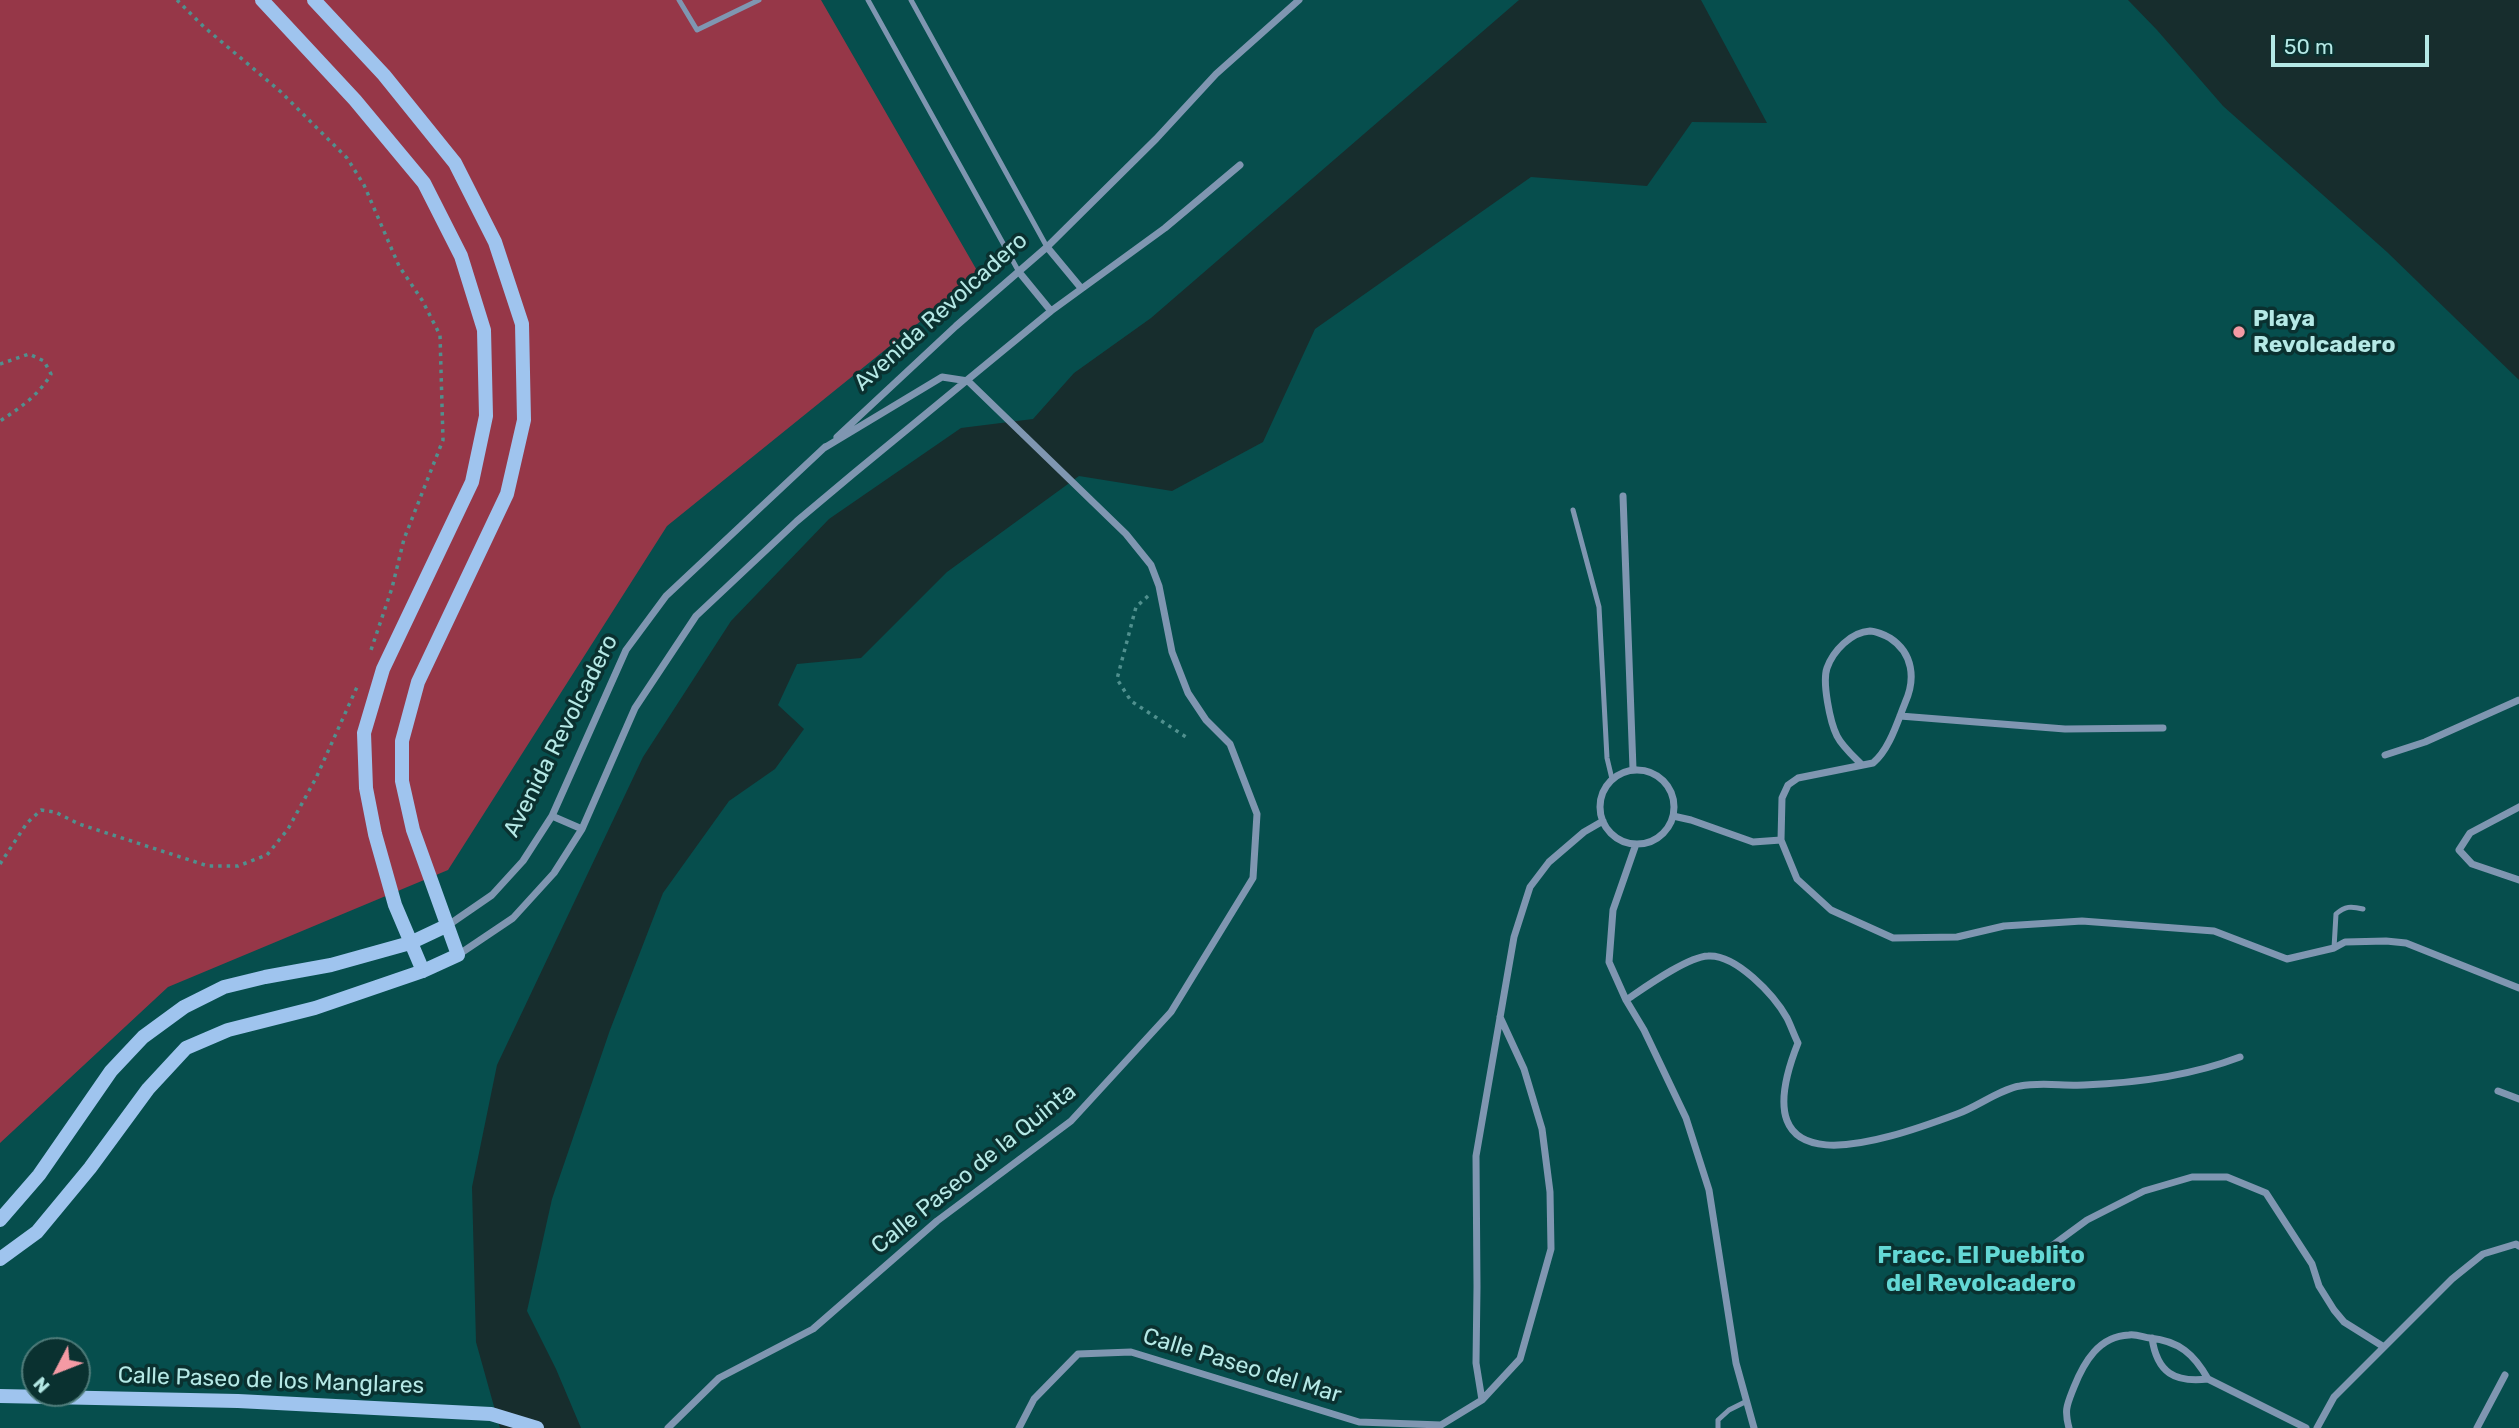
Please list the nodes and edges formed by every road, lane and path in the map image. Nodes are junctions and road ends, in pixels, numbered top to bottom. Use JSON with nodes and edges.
{"nodes":[{"id":1,"x":177,"y":0,"type":"edge"},
{"id":2,"x":262,"y":0,"type":"edge"},
{"id":3,"x":314,"y":0,"type":"edge"},
{"id":4,"x":679,"y":0,"type":"edge"},
{"id":5,"x":759,"y":0,"type":"edge"},
{"id":6,"x":868,"y":0,"type":"edge"},
{"id":7,"x":911,"y":0,"type":"edge"},
{"id":8,"x":1299,"y":0,"type":"edge"},
{"id":9,"x":1240,"y":165,"type":"dead end"},
{"id":10,"x":1047,"y":247,"type":"junction"},
{"id":11,"x":1019,"y":272,"type":"junction"},
{"id":12,"x":1081,"y":288,"type":"junction"},
{"id":13,"x":1051,"y":311,"type":"junction"},
{"id":14,"x":0,"y":364,"type":"edge"},
{"id":15,"x":968,"y":381,"type":"junction"},
{"id":16,"x":0,"y":421,"type":"edge"},
{"id":17,"x":824,"y":448,"type":"junction"},
{"id":18,"x":1623,"y":496,"type":"dead end"},
{"id":19,"x":1573,"y":510,"type":"dead end"},
{"id":20,"x":1159,"y":586,"type":"junction"},
{"id":21,"x":369,"y":655,"type":"dead end"},
{"id":22,"x":361,"y":678,"type":"dead end"},
{"id":23,"x":2519,"y":700,"type":"edge"},
{"id":24,"x":1900,"y":716,"type":"junction"},
{"id":25,"x":2163,"y":728,"type":"dead end"},
{"id":26,"x":1189,"y":739,"type":"dead end"},
{"id":27,"x":2385,"y":755,"type":"dead end"},
{"id":28,"x":1861,"y":764,"type":"junction"},
{"id":29,"x":1633,"y":769,"type":"junction"},
{"id":30,"x":1612,"y":779,"type":"junction"},
{"id":31,"x":2519,"y":807,"type":"edge"},
{"id":32,"x":552,"y":816,"type":"junction"},
{"id":33,"x":1673,"y":816,"type":"junction"},
{"id":34,"x":1603,"y":821,"type":"junction"},
{"id":35,"x":582,"y":829,"type":"junction"},
{"id":36,"x":1781,"y":840,"type":"junction"},
{"id":37,"x":1636,"y":844,"type":"junction"},
{"id":38,"x":0,"y":864,"type":"edge"},
{"id":39,"x":2519,"y":880,"type":"edge"},
{"id":40,"x":2363,"y":909,"type":"dead end"},
{"id":41,"x":446,"y":926,"type":"junction"},
{"id":42,"x":410,"y":943,"type":"junction"},
{"id":43,"x":2334,"y":948,"type":"junction"},
{"id":44,"x":458,"y":955,"type":"junction"},
{"id":45,"x":424,"y":971,"type":"junction"},
{"id":46,"x":2519,"y":988,"type":"edge"},
{"id":47,"x":1626,"y":1000,"type":"junction"},
{"id":48,"x":1500,"y":1017,"type":"junction"},
{"id":49,"x":2240,"y":1058,"type":"dead end"},
{"id":50,"x":2498,"y":1091,"type":"dead end"},
{"id":51,"x":2519,"y":1099,"type":"edge"},
{"id":52,"x":0,"y":1220,"type":"edge"},
{"id":53,"x":2519,"y":1246,"type":"edge"},
{"id":54,"x":2038,"y":1256,"type":"dead end"},
{"id":55,"x":0,"y":1259,"type":"edge"},
{"id":56,"x":2152,"y":1338,"type":"junction"},
{"id":57,"x":2384,"y":1347,"type":"junction"},
{"id":58,"x":2505,"y":1375,"type":"dead end"},
{"id":59,"x":2208,"y":1380,"type":"junction"},
{"id":60,"x":0,"y":1396,"type":"edge"},
{"id":61,"x":1482,"y":1400,"type":"junction"},
{"id":62,"x":1747,"y":1401,"type":"junction"},
{"id":63,"x":537,"y":1428,"type":"edge"},
{"id":64,"x":668,"y":1428,"type":"edge"},
{"id":65,"x":1019,"y":1428,"type":"edge"},
{"id":66,"x":1718,"y":1428,"type":"edge"},
{"id":67,"x":1754,"y":1428,"type":"edge"},
{"id":68,"x":2069,"y":1428,"type":"edge"},
{"id":69,"x":2306,"y":1428,"type":"edge"},
{"id":70,"x":2317,"y":1428,"type":"edge"},
{"id":71,"x":2477,"y":1428,"type":"edge"}],
"edges":[{"from":1,"to":21,"type":"path"},
{"from":2,"to":42,"type":"main road"},
{"from":3,"to":41,"type":"main road"},
{"from":4,"to":5,"type":"lane"},
{"from":6,"to":11,"type":"lane"},
{"from":7,"to":10,"type":"lane"},
{"from":8,"to":10,"type":"street","name":"Avenida Revolcadero"},
{"from":9,"to":12,"type":"street"},
{"from":10,"to":11,"type":"street","name":"Avenida Revolcadero"},
{"from":10,"to":12,"type":"street"},
{"from":11,"to":13,"type":"street"},
{"from":11,"to":17,"type":"street","name":"Avenida Revolcadero"},
{"from":12,"to":13,"type":"street"},
{"from":13,"to":15,"type":"street"},
{"from":14,"to":16,"type":"path"},
{"from":15,"to":17,"type":"street"},
{"from":15,"to":20,"type":"street","name":"Calle Paseo de la Quinta"},
{"from":15,"to":35,"type":"street"},
{"from":17,"to":32,"type":"street","name":"Avenida Revolcadero"},
{"from":18,"to":29,"type":"street"},
{"from":19,"to":30,"type":"lane"},
{"from":20,"to":26,"type":"path"},
{"from":20,"to":64,"type":"street","name":"Calle Paseo de la Quinta"},
{"from":22,"to":38,"type":"path"},
{"from":23,"to":27,"type":"street"},
{"from":24,"to":25,"type":"street"},
{"from":24,"to":28,"type":"street"},
{"from":24,"to":28,"type":"street"},
{"from":28,"to":36,"type":"street"},
{"from":29,"to":30,"type":"street"},
{"from":29,"to":33,"type":"street"},
{"from":30,"to":34,"type":"street"},
{"from":31,"to":39,"type":"street"},
{"from":32,"to":35,"type":"street"},
{"from":32,"to":41,"type":"street","name":"Avenida Revolcadero"},
{"from":33,"to":36,"type":"street"},
{"from":33,"to":37,"type":"street"},
{"from":34,"to":37,"type":"street"},
{"from":34,"to":48,"type":"street"},
{"from":35,"to":44,"type":"street"},
{"from":36,"to":43,"type":"street"},
{"from":37,"to":47,"type":"street"},
{"from":40,"to":43,"type":"lane"},
{"from":41,"to":42,"type":"main road","name":"Avenida Revolcadero"},
{"from":41,"to":44,"type":"main road"},
{"from":42,"to":45,"type":"main road"},
{"from":42,"to":52,"type":"main road","name":"Avenida Revolcadero"},
{"from":43,"to":46,"type":"street"},
{"from":44,"to":45,"type":"main road"},
{"from":45,"to":55,"type":"main road"},
{"from":47,"to":49,"type":"street"},
{"from":47,"to":62,"type":"street"},
{"from":48,"to":61,"type":"street"},
{"from":48,"to":61,"type":"street","name":"Calle Paseo del Mar"},
{"from":50,"to":51,"type":"street"},
{"from":53,"to":57,"type":"street"},
{"from":54,"to":57,"type":"street"},
{"from":56,"to":59,"type":"street"},
{"from":56,"to":59,"type":"street"},
{"from":56,"to":68,"type":"street"},
{"from":57,"to":70,"type":"street"},
{"from":58,"to":71,"type":"street"},
{"from":59,"to":69,"type":"street"},
{"from":60,"to":63,"type":"main road","name":"Calle Paseo de los Manglares"},
{"from":61,"to":65,"type":"street","name":"Calle Paseo del Mar"},
{"from":62,"to":66,"type":"lane"},
{"from":62,"to":67,"type":"street"}]}
